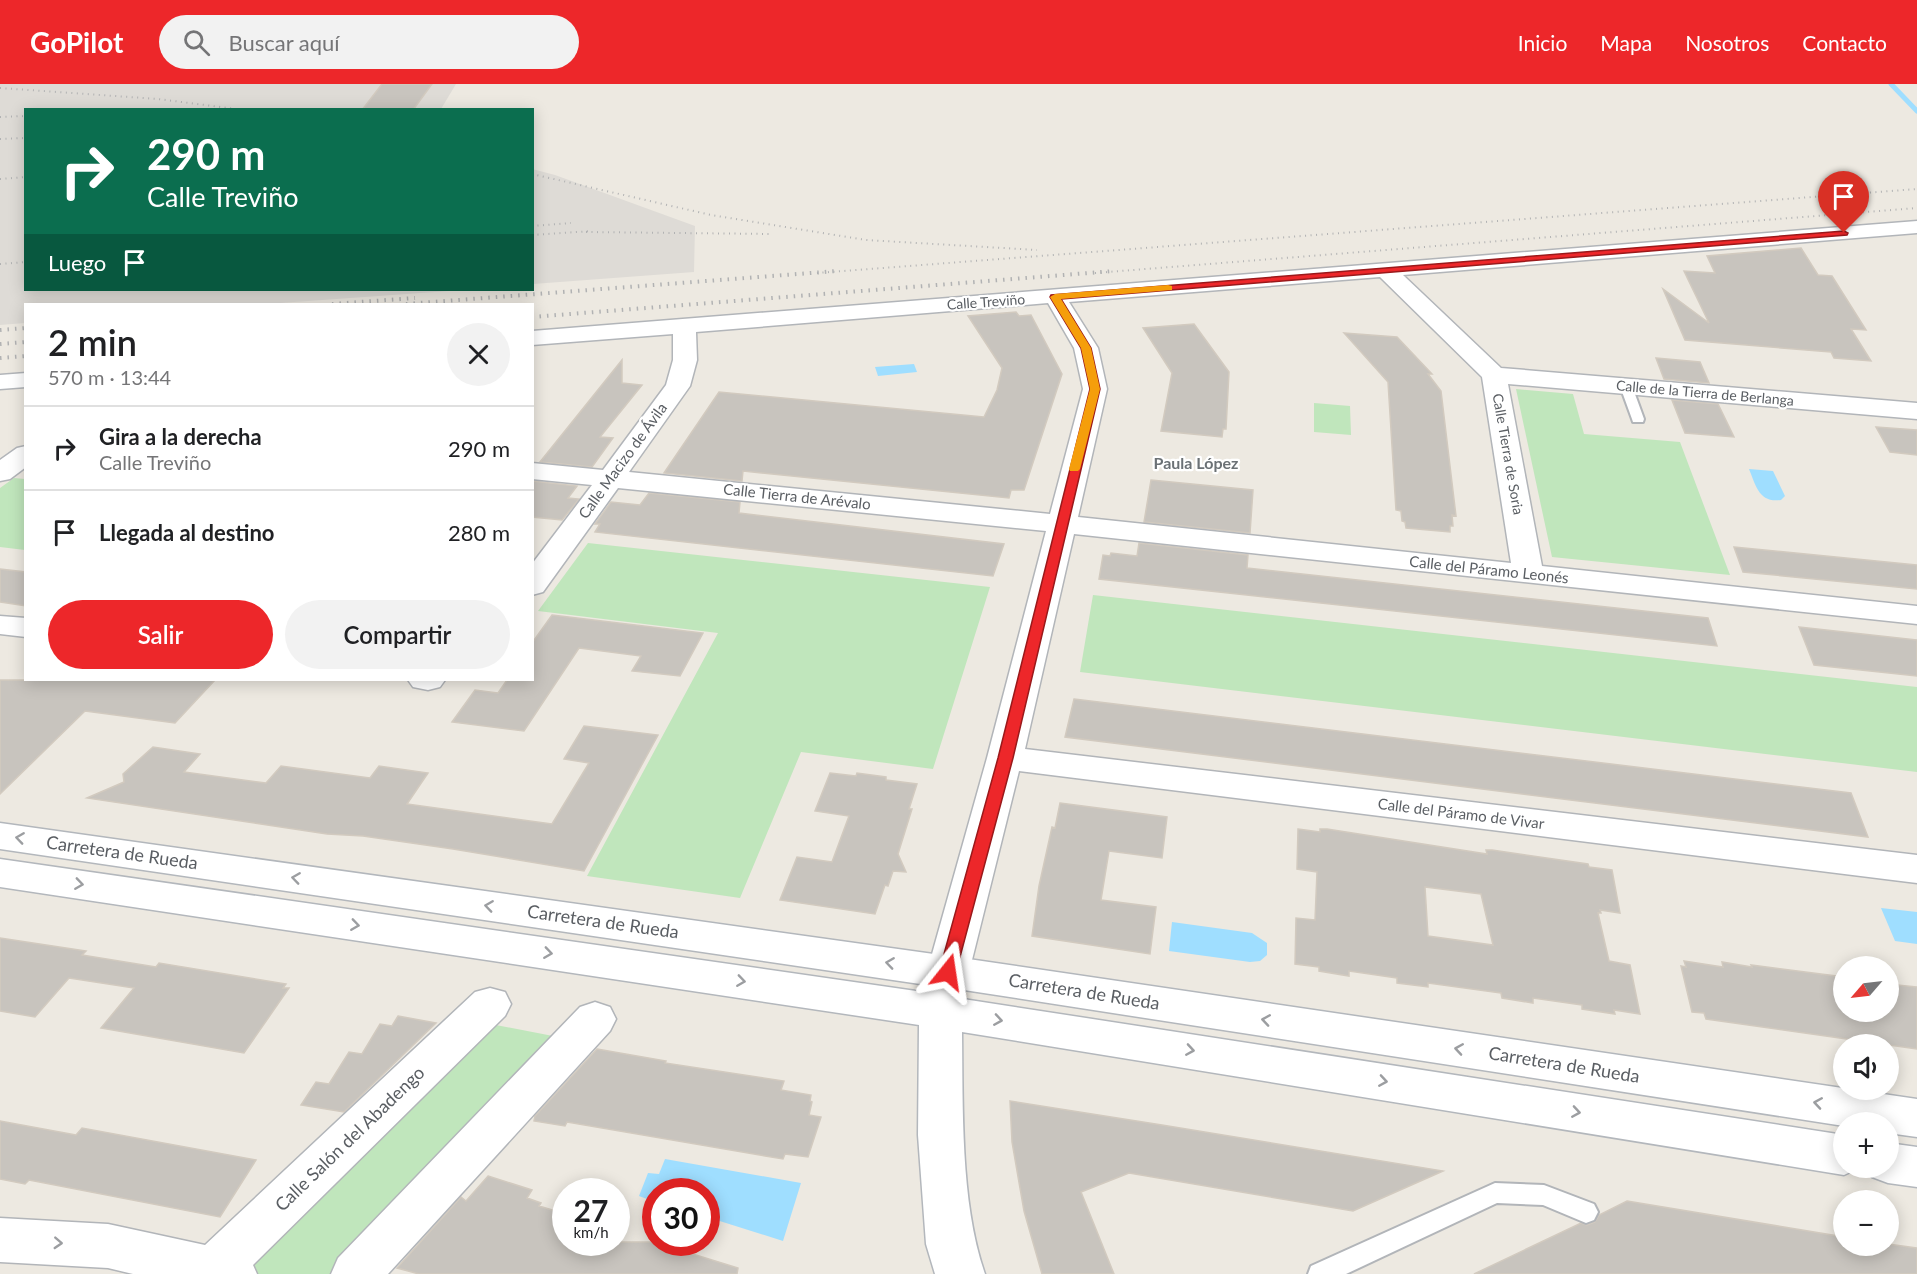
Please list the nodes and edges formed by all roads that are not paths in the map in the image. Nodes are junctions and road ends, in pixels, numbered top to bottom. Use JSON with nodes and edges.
{"nodes":[{"id":1,"x":1914,"y":232,"type":"edge"},
{"id":2,"x":1386,"y":270,"type":"junction"},
{"id":3,"x":1055,"y":297,"type":"junction"},
{"id":4,"x":684,"y":325,"type":"junction"},
{"id":5,"x":534,"y":338,"type":"edge"},
{"id":6,"x":1494,"y":375,"type":"junction"},
{"id":7,"x":24,"y":380,"type":"edge"},
{"id":8,"x":0,"y":382,"type":"edge"},
{"id":9,"x":1626,"y":386,"type":"junction"},
{"id":10,"x":1917,"y":411,"type":"edge"},
{"id":11,"x":1638,"y":419,"type":"dead end"},
{"id":12,"x":24,"y":455,"type":"edge"},
{"id":13,"x":534,"y":471,"type":"edge"},
{"id":14,"x":0,"y":473,"type":"edge"},
{"id":15,"x":610,"y":479,"type":"junction"},
{"id":16,"x":1060,"y":523,"type":"junction"},
{"id":17,"x":1528,"y":574,"type":"junction"},
{"id":18,"x":534,"y":583,"type":"edge"},
{"id":19,"x":1917,"y":615,"type":"edge"},
{"id":20,"x":0,"y":625,"type":"edge"},
{"id":21,"x":24,"y":628,"type":"edge"},
{"id":22,"x":1005,"y":758,"type":"junction"},
{"id":23,"x":0,"y":836,"type":"edge"},
{"id":24,"x":1917,"y":869,"type":"edge"},
{"id":25,"x":0,"y":873,"type":"edge"},
{"id":26,"x":944,"y":991,"type":"junction"},
{"id":27,"x":490,"y":1004,"type":"dead end"},
{"id":28,"x":595,"y":1019,"type":"dead end"},
{"id":29,"x":1917,"y":1118,"type":"edge"},
{"id":30,"x":1833,"y":1153,"type":"edge"},
{"id":31,"x":1899,"y":1165,"type":"edge"},
{"id":32,"x":1917,"y":1167,"type":"edge"},
{"id":33,"x":1586,"y":1212,"type":"dead end"},
{"id":34,"x":0,"y":1240,"type":"edge"},
{"id":35,"x":219,"y":1272,"type":"edge"},
{"id":36,"x":356,"y":1274,"type":"edge"},
{"id":37,"x":960,"y":1274,"type":"edge"},
{"id":38,"x":1320,"y":1274,"type":"edge"}],
"edges":[{"from":1,"to":2,"type":"street","name":"Calle Treviño"},
{"from":2,"to":3,"type":"street","name":"Calle Treviño"},
{"from":2,"to":6,"type":"street","name":"Calle Tierra de Soria"},
{"from":3,"to":4,"type":"street","name":"Calle Treviño"},
{"from":3,"to":16,"type":"street"},
{"from":4,"to":5,"type":"street","name":"Calle Treviño"},
{"from":4,"to":15,"type":"street","name":"Calle Macizo de Ávila"},
{"from":6,"to":9,"type":"street","name":"Calle de la Tierra de Berlanga"},
{"from":6,"to":17,"type":"street","name":"Calle Tierra de Soria"},
{"from":7,"to":8,"type":"street"},
{"from":9,"to":10,"type":"street","name":"Calle de la Tierra de Berlanga"},
{"from":9,"to":11,"type":"lane"},
{"from":12,"to":14,"type":"street"},
{"from":13,"to":15,"type":"street","name":"Calle Tierra de Arévalo"},
{"from":15,"to":16,"type":"street","name":"Calle Tierra de Arévalo"},
{"from":15,"to":18,"type":"street","name":"Calle Macizo de Ávila"},
{"from":16,"to":17,"type":"street","name":"Calle del Páramo Leonés"},
{"from":16,"to":22,"type":"street"},
{"from":17,"to":19,"type":"street","name":"Calle del Páramo Leonés"},
{"from":20,"to":21,"type":"street"},
{"from":22,"to":24,"type":"street","name":"Calle del Páramo de Vivar"},
{"from":22,"to":26,"type":"street"},
{"from":26,"to":23,"type":"street","name":"Carretera de Rueda","one_way":true},
{"from":25,"to":26,"type":"street","name":"Carretera de Rueda","one_way":true},
{"from":29,"to":26,"type":"street","name":"Carretera de Rueda","one_way":true},
{"from":26,"to":30,"type":"street","name":"Carretera de Rueda","one_way":true},
{"from":26,"to":37,"type":"street"},
{"from":27,"to":35,"type":"street","name":"Calle Salón del Abadengo"},
{"from":28,"to":36,"type":"street"},
{"from":31,"to":32,"type":"street"},
{"from":33,"to":38,"type":"lane"},
{"from":34,"to":35,"type":"street","one_way":true}]}
